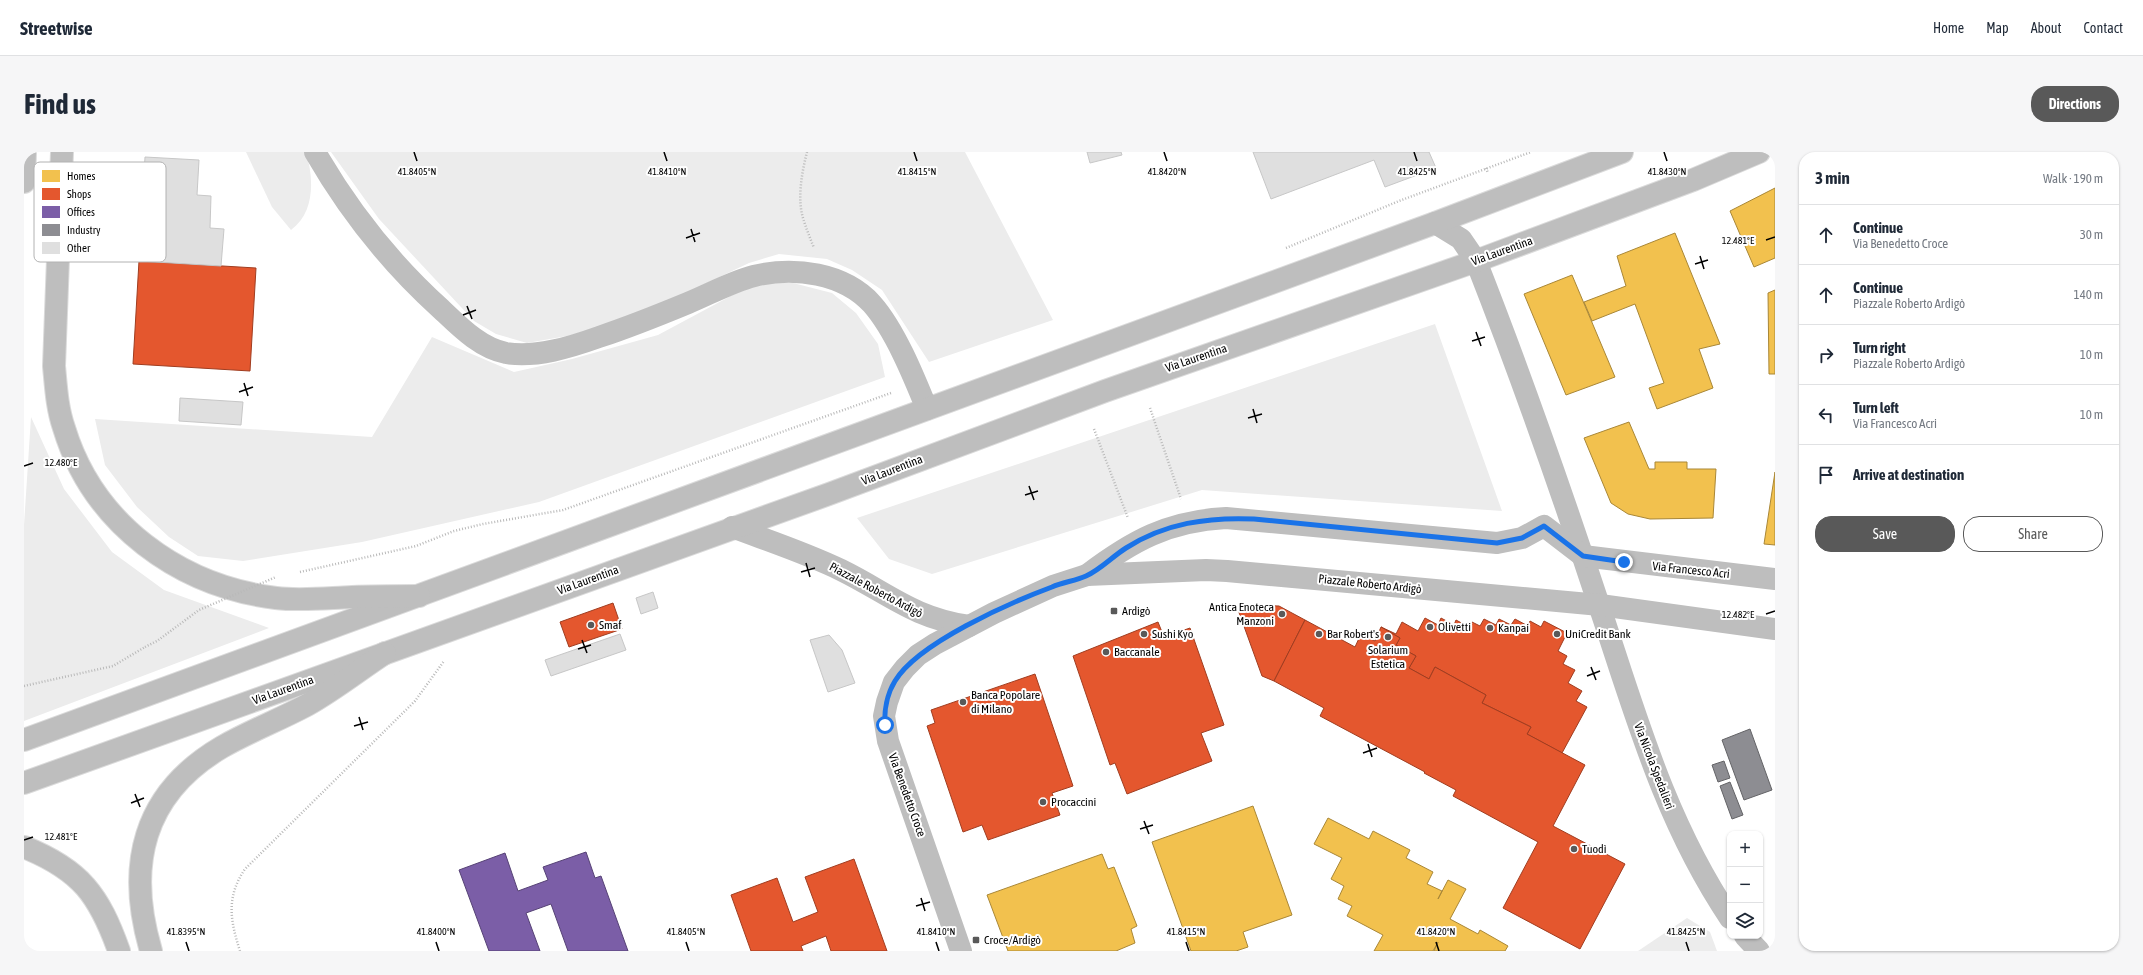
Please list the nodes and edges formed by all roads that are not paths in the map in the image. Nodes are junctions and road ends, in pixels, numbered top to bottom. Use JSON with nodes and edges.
{"nodes":[{"id":1,"x":25,"y":152,"type":"edge"},
{"id":2,"x":62,"y":152,"type":"edge"},
{"id":3,"x":315,"y":152,"type":"edge"},
{"id":4,"x":1622,"y":152,"type":"edge"},
{"id":5,"x":1759,"y":152,"type":"edge"},
{"id":6,"x":62,"y":162,"type":"edge"},
{"id":7,"x":24,"y":182,"type":"edge"},
{"id":8,"x":1435,"y":223,"type":"junction"},
{"id":9,"x":1476,"y":261,"type":"junction"},
{"id":10,"x":58,"y":262,"type":"edge"},
{"id":11,"x":927,"y":409,"type":"junction"},
{"id":12,"x":732,"y":527,"type":"junction"},
{"id":13,"x":1583,"y":556,"type":"junction"},
{"id":14,"x":1087,"y":575,"type":"junction"},
{"id":15,"x":1775,"y":579,"type":"edge"},
{"id":16,"x":418,"y":596,"type":"junction"},
{"id":17,"x":1600,"y":605,"type":"junction"},
{"id":18,"x":969,"y":626,"type":"junction"},
{"id":19,"x":1775,"y":629,"type":"edge"},
{"id":20,"x":385,"y":653,"type":"junction"},
{"id":21,"x":24,"y":740,"type":"edge"},
{"id":22,"x":24,"y":783,"type":"edge"},
{"id":23,"x":24,"y":847,"type":"edge"},
{"id":24,"x":1727,"y":913,"type":"edge"},
{"id":25,"x":1748,"y":939,"type":"edge"},
{"id":26,"x":119,"y":951,"type":"edge"},
{"id":27,"x":151,"y":951,"type":"edge"},
{"id":28,"x":961,"y":951,"type":"edge"},
{"id":29,"x":1759,"y":951,"type":"edge"}],
"edges":[{"from":1,"to":7,"type":"main road"},
{"from":2,"to":6,"type":"main road"},
{"from":3,"to":11,"type":"main road"},
{"from":4,"to":8,"type":"main road"},
{"from":5,"to":9,"type":"main road","name":"Via Laurentina"},
{"from":8,"to":9,"type":"main road"},
{"from":8,"to":11,"type":"main road"},
{"from":9,"to":12,"type":"main road","name":"Via Laurentina"},
{"from":9,"to":13,"type":"main road"},
{"from":10,"to":16,"type":"main road"},
{"from":11,"to":16,"type":"main road"},
{"from":12,"to":18,"type":"main road","name":"Piazzale Roberto Ardigò"},
{"from":12,"to":20,"type":"main road","name":"Via Laurentina"},
{"from":13,"to":14,"type":"main road","name":"Piazzale Roberto Ardigò"},
{"from":13,"to":15,"type":"main road","name":"Via Francesco Acri"},
{"from":13,"to":17,"type":"main road"},
{"from":14,"to":17,"type":"main road","name":"Piazzale Roberto Ardigò"},
{"from":14,"to":18,"type":"main road","name":"Piazzale Roberto Ardigò"},
{"from":16,"to":21,"type":"main road"},
{"from":17,"to":19,"type":"main road"},
{"from":17,"to":24,"type":"main road","name":"Via Nicola Spedalieri"},
{"from":18,"to":28,"type":"main road","name":"Via Benedetto Croce"},
{"from":20,"to":22,"type":"main road","name":"Via Laurentina"},
{"from":20,"to":27,"type":"main road"},
{"from":23,"to":26,"type":"main road"},
{"from":25,"to":29,"type":"main road"}]}
